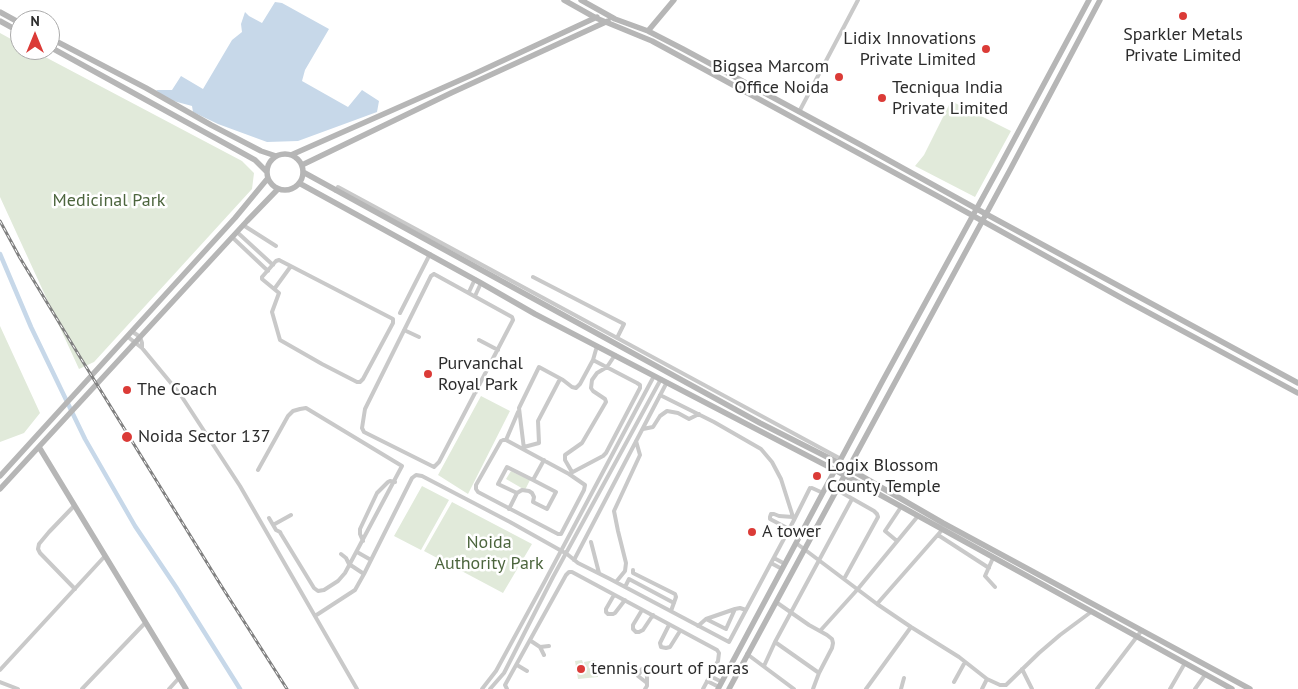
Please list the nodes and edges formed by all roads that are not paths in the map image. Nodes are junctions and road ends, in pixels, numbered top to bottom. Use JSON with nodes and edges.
{"nodes":[{"id":1,"x":564,"y":0,"type":"edge"},
{"id":2,"x":674,"y":0,"type":"edge"},
{"id":3,"x":858,"y":0,"type":"edge"},
{"id":4,"x":1089,"y":0,"type":"edge"},
{"id":5,"x":1100,"y":0,"type":"edge"},
{"id":6,"x":584,"y":1,"type":"edge"},
{"id":7,"x":605,"y":13,"type":"junction"},
{"id":8,"x":596,"y":18,"type":"junction"},
{"id":9,"x":615,"y":19,"type":"junction"},
{"id":10,"x":606,"y":22,"type":"junction"},
{"id":11,"x":648,"y":31,"type":"junction"},
{"id":12,"x":60,"y":43,"type":"edge"},
{"id":13,"x":60,"y":53,"type":"edge"},
{"id":14,"x":799,"y":112,"type":"junction"},
{"id":15,"x":291,"y":155,"type":"junction"},
{"id":16,"x":276,"y":156,"type":"junction"},
{"id":17,"x":302,"y":165,"type":"junction"},
{"id":18,"x":266,"y":171,"type":"junction"},
{"id":19,"x":303,"y":172,"type":"junction"},
{"id":20,"x":268,"y":178,"type":"junction"},
{"id":21,"x":299,"y":183,"type":"junction"},
{"id":22,"x":278,"y":189,"type":"junction"},
{"id":23,"x":976,"y":209,"type":"junction"},
{"id":24,"x":986,"y":214,"type":"junction"},
{"id":25,"x":972,"y":216,"type":"junction"},
{"id":26,"x":982,"y":221,"type":"junction"},
{"id":27,"x":243,"y":225,"type":"junction"},
{"id":28,"x":237,"y":232,"type":"junction"},
{"id":29,"x":232,"y":237,"type":"junction"},
{"id":30,"x":276,"y":246,"type":"dead end"},
{"id":31,"x":430,"y":254,"type":"junction"},
{"id":32,"x":273,"y":265,"type":"junction"},
{"id":33,"x":291,"y":266,"type":"junction"},
{"id":34,"x":268,"y":271,"type":"junction"},
{"id":35,"x":533,"y":277,"type":"dead end"},
{"id":36,"x":478,"y":281,"type":"junction"},
{"id":37,"x":275,"y":288,"type":"junction"},
{"id":38,"x":469,"y":292,"type":"junction"},
{"id":39,"x":475,"y":296,"type":"junction"},
{"id":40,"x":400,"y":313,"type":"dead end"},
{"id":41,"x":576,"y":319,"type":"junction"},
{"id":42,"x":404,"y":330,"type":"junction"},
{"id":43,"x":568,"y":331,"type":"junction"},
{"id":44,"x":133,"y":332,"type":"junction"},
{"id":45,"x":128,"y":337,"type":"junction"},
{"id":46,"x":140,"y":337,"type":"junction"},
{"id":47,"x":420,"y":337,"type":"dead end"},
{"id":48,"x":617,"y":338,"type":"junction"},
{"id":49,"x":479,"y":340,"type":"dead end"},
{"id":50,"x":135,"y":343,"type":"junction"},
{"id":51,"x":597,"y":346,"type":"junction"},
{"id":52,"x":142,"y":348,"type":"junction"},
{"id":53,"x":498,"y":350,"type":"junction"},
{"id":54,"x":615,"y":355,"type":"junction"},
{"id":55,"x":593,"y":360,"type":"junction"},
{"id":56,"x":607,"y":367,"type":"junction"},
{"id":57,"x":654,"y":375,"type":"junction"},
{"id":58,"x":560,"y":379,"type":"junction"},
{"id":59,"x":664,"y":381,"type":"junction"},
{"id":60,"x":457,"y":382,"type":"dead end"},
{"id":61,"x":1298,"y":383,"type":"edge"},
{"id":62,"x":476,"y":392,"type":"junction"},
{"id":63,"x":1298,"y":393,"type":"edge"},
{"id":64,"x":660,"y":395,"type":"junction"},
{"id":65,"x":519,"y":408,"type":"junction"},
{"id":66,"x":699,"y":414,"type":"junction"},
{"id":67,"x":643,"y":429,"type":"junction"},
{"id":68,"x":506,"y":440,"type":"junction"},
{"id":69,"x":636,"y":441,"type":"junction"},
{"id":70,"x":38,"y":447,"type":"junction"},
{"id":71,"x":524,"y":448,"type":"junction"},
{"id":72,"x":544,"y":460,"type":"junction"},
{"id":73,"x":840,"y":461,"type":"junction"},
{"id":74,"x":849,"y":468,"type":"junction"},
{"id":75,"x":258,"y":470,"type":"dead end"},
{"id":76,"x":835,"y":470,"type":"junction"},
{"id":77,"x":571,"y":473,"type":"junction"},
{"id":78,"x":0,"y":476,"type":"edge"},
{"id":79,"x":844,"y":476,"type":"junction"},
{"id":80,"x":533,"y":480,"type":"junction"},
{"id":81,"x":395,"y":482,"type":"junction"},
{"id":82,"x":585,"y":485,"type":"junction"},
{"id":83,"x":0,"y":489,"type":"edge"},
{"id":84,"x":593,"y":490,"type":"junction"},
{"id":85,"x":837,"y":490,"type":"junction"},
{"id":86,"x":516,"y":493,"type":"junction"},
{"id":87,"x":823,"y":494,"type":"junction"},
{"id":88,"x":852,"y":499,"type":"junction"},
{"id":89,"x":74,"y":506,"type":"junction"},
{"id":90,"x":901,"y":507,"type":"junction"},
{"id":91,"x":512,"y":510,"type":"junction"},
{"id":92,"x":291,"y":515,"type":"dead end"},
{"id":93,"x":918,"y":516,"type":"junction"},
{"id":94,"x":269,"y":518,"type":"dead end"},
{"id":95,"x":793,"y":519,"type":"junction"},
{"id":96,"x":507,"y":521,"type":"junction"},
{"id":97,"x":274,"y":528,"type":"junction"},
{"id":98,"x":789,"y":529,"type":"junction"},
{"id":99,"x":940,"y":532,"type":"junction"},
{"id":100,"x":267,"y":533,"type":"junction"},
{"id":101,"x":898,"y":541,"type":"junction"},
{"id":102,"x":363,"y":542,"type":"junction"},
{"id":103,"x":591,"y":542,"type":"dead end"},
{"id":104,"x":796,"y":543,"type":"junction"},
{"id":105,"x":561,"y":550,"type":"junction"},
{"id":106,"x":805,"y":550,"type":"junction"},
{"id":107,"x":357,"y":552,"type":"junction"},
{"id":108,"x":340,"y":554,"type":"dead end"},
{"id":109,"x":567,"y":554,"type":"junction"},
{"id":110,"x":105,"y":556,"type":"junction"},
{"id":111,"x":774,"y":558,"type":"junction"},
{"id":112,"x":993,"y":558,"type":"junction"},
{"id":113,"x":371,"y":560,"type":"junction"},
{"id":114,"x":574,"y":560,"type":"junction"},
{"id":115,"x":819,"y":561,"type":"junction"},
{"id":116,"x":771,"y":563,"type":"junction"},
{"id":117,"x":349,"y":564,"type":"junction"},
{"id":118,"x":784,"y":566,"type":"junction"},
{"id":119,"x":989,"y":568,"type":"junction"},
{"id":120,"x":634,"y":570,"type":"dead end"},
{"id":121,"x":599,"y":573,"type":"junction"},
{"id":122,"x":364,"y":574,"type":"junction"},
{"id":123,"x":553,"y":577,"type":"junction"},
{"id":124,"x":844,"y":579,"type":"junction"},
{"id":125,"x":563,"y":582,"type":"junction"},
{"id":126,"x":616,"y":582,"type":"junction"},
{"id":127,"x":550,"y":583,"type":"junction"},
{"id":128,"x":625,"y":587,"type":"junction"},
{"id":129,"x":995,"y":587,"type":"dead end"},
{"id":130,"x":560,"y":588,"type":"junction"},
{"id":131,"x":75,"y":589,"type":"junction"},
{"id":132,"x":858,"y":590,"type":"junction"},
{"id":133,"x":614,"y":594,"type":"junction"},
{"id":134,"x":625,"y":600,"type":"junction"},
{"id":135,"x":776,"y":602,"type":"junction"},
{"id":136,"x":674,"y":603,"type":"junction"},
{"id":137,"x":877,"y":604,"type":"junction"},
{"id":138,"x":735,"y":609,"type":"junction"},
{"id":139,"x":642,"y":610,"type":"junction"},
{"id":140,"x":746,"y":610,"type":"junction"},
{"id":141,"x":670,"y":611,"type":"junction"},
{"id":142,"x":1091,"y":612,"type":"junction"},
{"id":143,"x":791,"y":613,"type":"junction"},
{"id":144,"x":653,"y":615,"type":"junction"},
{"id":145,"x":315,"y":616,"type":"junction"},
{"id":146,"x":706,"y":619,"type":"junction"},
{"id":147,"x":145,"y":623,"type":"junction"},
{"id":148,"x":669,"y":624,"type":"junction"},
{"id":149,"x":698,"y":626,"type":"junction"},
{"id":150,"x":911,"y":627,"type":"junction"},
{"id":151,"x":680,"y":630,"type":"junction"},
{"id":152,"x":1142,"y":630,"type":"junction"},
{"id":153,"x":820,"y":631,"type":"junction"},
{"id":154,"x":1136,"y":637,"type":"junction"},
{"id":155,"x":531,"y":641,"type":"junction"},
{"id":156,"x":775,"y":642,"type":"junction"},
{"id":157,"x":549,"y":646,"type":"dead end"},
{"id":158,"x":540,"y":647,"type":"junction"},
{"id":159,"x":748,"y":654,"type":"junction"},
{"id":160,"x":544,"y":655,"type":"dead end"},
{"id":161,"x":965,"y":662,"type":"junction"},
{"id":162,"x":1185,"y":664,"type":"junction"},
{"id":163,"x":518,"y":665,"type":"junction"},
{"id":164,"x":764,"y":666,"type":"junction"},
{"id":165,"x":1022,"y":669,"type":"junction"},
{"id":166,"x":0,"y":670,"type":"edge"},
{"id":167,"x":527,"y":671,"type":"dead end"},
{"id":168,"x":819,"y":673,"type":"junction"},
{"id":169,"x":1205,"y":674,"type":"junction"},
{"id":170,"x":710,"y":676,"type":"junction"},
{"id":171,"x":179,"y":678,"type":"junction"},
{"id":172,"x":904,"y":678,"type":"dead end"},
{"id":173,"x":987,"y":679,"type":"junction"},
{"id":174,"x":708,"y":680,"type":"junction"},
{"id":175,"x":0,"y":682,"type":"edge"},
{"id":176,"x":954,"y":682,"type":"dead end"},
{"id":177,"x":647,"y":683,"type":"dead end"},
{"id":178,"x":720,"y":686,"type":"edge"},
{"id":179,"x":18,"y":689,"type":"edge"},
{"id":180,"x":82,"y":689,"type":"edge"},
{"id":181,"x":169,"y":689,"type":"edge"},
{"id":182,"x":186,"y":689,"type":"edge"},
{"id":183,"x":357,"y":689,"type":"edge"},
{"id":184,"x":482,"y":689,"type":"edge"},
{"id":185,"x":490,"y":689,"type":"edge"},
{"id":186,"x":507,"y":689,"type":"edge"},
{"id":187,"x":645,"y":689,"type":"edge"},
{"id":188,"x":703,"y":689,"type":"edge"},
{"id":189,"x":729,"y":689,"type":"edge"},
{"id":190,"x":794,"y":689,"type":"edge"},
{"id":191,"x":813,"y":689,"type":"edge"},
{"id":192,"x":866,"y":689,"type":"edge"},
{"id":193,"x":901,"y":689,"type":"edge"},
{"id":194,"x":982,"y":689,"type":"edge"},
{"id":195,"x":1032,"y":689,"type":"edge"},
{"id":196,"x":1097,"y":689,"type":"edge"},
{"id":197,"x":1170,"y":689,"type":"edge"},
{"id":198,"x":1195,"y":689,"type":"edge"},
{"id":199,"x":1232,"y":689,"type":"edge"},
{"id":200,"x":1250,"y":689,"type":"edge"}],
"edges":[{"from":1,"to":8,"type":"street"},
{"from":2,"to":11,"type":"street"},
{"from":3,"to":14,"type":"street"},
{"from":4,"to":23,"type":"street"},
{"from":5,"to":24,"type":"street"},
{"from":6,"to":7,"type":"street"},
{"from":7,"to":8,"type":"street"},
{"from":7,"to":9,"type":"street"},
{"from":8,"to":10,"type":"street"},
{"from":8,"to":15,"type":"street"},
{"from":9,"to":10,"type":"street"},
{"from":9,"to":11,"type":"street"},
{"from":10,"to":17,"type":"street"},
{"from":10,"to":25,"type":"street"},
{"from":11,"to":14,"type":"street"},
{"from":12,"to":16,"type":"street"},
{"from":13,"to":18,"type":"street"},
{"from":14,"to":23,"type":"street"},
{"from":15,"to":16,"type":"street"},
{"from":15,"to":17,"type":"street"},
{"from":16,"to":18,"type":"street"},
{"from":17,"to":19,"type":"street"},
{"from":18,"to":20,"type":"street"},
{"from":19,"to":21,"type":"street"},
{"from":19,"to":41,"type":"street"},
{"from":20,"to":22,"type":"street"},
{"from":20,"to":44,"type":"street"},
{"from":21,"to":22,"type":"street"},
{"from":21,"to":31,"type":"street"},
{"from":22,"to":27,"type":"street"},
{"from":23,"to":24,"type":"street"},
{"from":23,"to":25,"type":"street"},
{"from":24,"to":26,"type":"street"},
{"from":24,"to":61,"type":"street"},
{"from":25,"to":26,"type":"street"},
{"from":25,"to":73,"type":"street"},
{"from":26,"to":63,"type":"street"},
{"from":26,"to":74,"type":"street"},
{"from":27,"to":28,"type":"street"},
{"from":27,"to":30,"type":"street"},
{"from":28,"to":29,"type":"street"},
{"from":28,"to":32,"type":"street"},
{"from":29,"to":34,"type":"street"},
{"from":29,"to":46,"type":"street"},
{"from":31,"to":36,"type":"street"},
{"from":31,"to":40,"type":"street"},
{"from":32,"to":33,"type":"street"},
{"from":32,"to":34,"type":"street"},
{"from":33,"to":37,"type":"street"},
{"from":33,"to":37,"type":"street"},
{"from":34,"to":37,"type":"street"},
{"from":35,"to":48,"type":"street"},
{"from":36,"to":38,"type":"street"},
{"from":36,"to":39,"type":"street"},
{"from":36,"to":43,"type":"street"},
{"from":38,"to":39,"type":"street"},
{"from":38,"to":42,"type":"street"},
{"from":39,"to":53,"type":"street"},
{"from":41,"to":43,"type":"street"},
{"from":41,"to":48,"type":"street"},
{"from":41,"to":73,"type":"street"},
{"from":42,"to":47,"type":"street"},
{"from":42,"to":62,"type":"street"},
{"from":43,"to":51,"type":"street"},
{"from":44,"to":45,"type":"street"},
{"from":44,"to":46,"type":"street"},
{"from":45,"to":50,"type":"street"},
{"from":45,"to":78,"type":"street"},
{"from":46,"to":50,"type":"street"},
{"from":46,"to":52,"type":"street"},
{"from":48,"to":73,"type":"street"},
{"from":49,"to":53,"type":"street"},
{"from":50,"to":52,"type":"street"},
{"from":50,"to":70,"type":"street"},
{"from":51,"to":54,"type":"street"},
{"from":51,"to":55,"type":"street"},
{"from":52,"to":100,"type":"street"},
{"from":53,"to":62,"type":"street"},
{"from":54,"to":56,"type":"street"},
{"from":54,"to":57,"type":"street"},
{"from":55,"to":56,"type":"street"},
{"from":55,"to":58,"type":"street"},
{"from":56,"to":77,"type":"street"},
{"from":56,"to":77,"type":"street"},
{"from":57,"to":59,"type":"street"},
{"from":57,"to":84,"type":"street"},
{"from":58,"to":65,"type":"street"},
{"from":58,"to":71,"type":"street"},
{"from":59,"to":64,"type":"street"},
{"from":59,"to":76,"type":"street"},
{"from":59,"to":109,"type":"street"},
{"from":60,"to":62,"type":"street"},
{"from":64,"to":66,"type":"street"},
{"from":64,"to":67,"type":"street"},
{"from":65,"to":68,"type":"street"},
{"from":65,"to":71,"type":"street"},
{"from":66,"to":67,"type":"street"},
{"from":66,"to":95,"type":"street"},
{"from":67,"to":69,"type":"street"},
{"from":68,"to":71,"type":"street"},
{"from":68,"to":91,"type":"street"},
{"from":69,"to":114,"type":"street"},
{"from":69,"to":126,"type":"street"},
{"from":70,"to":83,"type":"street"},
{"from":70,"to":89,"type":"street"},
{"from":71,"to":72,"type":"street"},
{"from":72,"to":77,"type":"street"},
{"from":72,"to":80,"type":"street"},
{"from":73,"to":74,"type":"street"},
{"from":73,"to":76,"type":"street"},
{"from":74,"to":79,"type":"street"},
{"from":74,"to":152,"type":"street"},
{"from":75,"to":81,"type":"street"},
{"from":76,"to":79,"type":"street"},
{"from":76,"to":87,"type":"street"},
{"from":77,"to":82,"type":"street"},
{"from":79,"to":85,"type":"street"},
{"from":79,"to":90,"type":"street"},
{"from":80,"to":86,"type":"street"},
{"from":80,"to":86,"type":"street"},
{"from":81,"to":102,"type":"street"},
{"from":81,"to":102,"type":"street"},
{"from":82,"to":84,"type":"street"},
{"from":82,"to":91,"type":"street"},
{"from":84,"to":105,"type":"street"},
{"from":85,"to":88,"type":"street"},
{"from":85,"to":106,"type":"street"},
{"from":86,"to":91,"type":"street"},
{"from":87,"to":95,"type":"street"},
{"from":87,"to":104,"type":"street"},
{"from":88,"to":115,"type":"street"},
{"from":88,"to":124,"type":"street"},
{"from":89,"to":110,"type":"street"},
{"from":89,"to":131,"type":"street"},
{"from":90,"to":93,"type":"street"},
{"from":90,"to":101,"type":"street"},
{"from":91,"to":96,"type":"street"},
{"from":92,"to":97,"type":"street"},
{"from":93,"to":99,"type":"street"},
{"from":93,"to":101,"type":"street"},
{"from":94,"to":97,"type":"street"},
{"from":95,"to":98,"type":"street"},
{"from":95,"to":98,"type":"street"},
{"from":96,"to":105,"type":"street"},
{"from":96,"to":113,"type":"street"},
{"from":97,"to":100,"type":"street"},
{"from":97,"to":117,"type":"street"},
{"from":98,"to":111,"type":"street"},
{"from":99,"to":112,"type":"street"},
{"from":99,"to":119,"type":"street"},
{"from":99,"to":137,"type":"street"},
{"from":100,"to":145,"type":"street"},
{"from":101,"to":132,"type":"street"},
{"from":102,"to":107,"type":"street"},
{"from":103,"to":121,"type":"street"},
{"from":104,"to":106,"type":"street"},
{"from":104,"to":118,"type":"street"},
{"from":105,"to":109,"type":"street"},
{"from":105,"to":184,"type":"street"},
{"from":106,"to":115,"type":"street"},
{"from":106,"to":135,"type":"street"},
{"from":107,"to":113,"type":"street"},
{"from":107,"to":117,"type":"street"},
{"from":108,"to":117,"type":"street"},
{"from":109,"to":114,"type":"street"},
{"from":109,"to":123,"type":"street"},
{"from":110,"to":131,"type":"street"},
{"from":110,"to":147,"type":"street"},
{"from":111,"to":116,"type":"street"},
{"from":111,"to":118,"type":"street"},
{"from":112,"to":119,"type":"street"},
{"from":112,"to":142,"type":"street"},
{"from":113,"to":122,"type":"street"},
{"from":114,"to":121,"type":"street"},
{"from":115,"to":124,"type":"street"},
{"from":115,"to":143,"type":"street"},
{"from":116,"to":118,"type":"street"},
{"from":116,"to":140,"type":"street"},
{"from":117,"to":122,"type":"street"},
{"from":118,"to":178,"type":"street"},
{"from":119,"to":129,"type":"street"},
{"from":120,"to":136,"type":"street"},
{"from":121,"to":126,"type":"street"},
{"from":122,"to":145,"type":"street"},
{"from":123,"to":125,"type":"street"},
{"from":123,"to":127,"type":"street"},
{"from":124,"to":132,"type":"street"},
{"from":125,"to":130,"type":"street"},
{"from":125,"to":133,"type":"street"},
{"from":126,"to":128,"type":"street"},
{"from":127,"to":130,"type":"street"},
{"from":127,"to":185,"type":"street"},
{"from":128,"to":136,"type":"street"},
{"from":128,"to":141,"type":"street"},
{"from":130,"to":155,"type":"street"},
{"from":131,"to":166,"type":"street"},
{"from":132,"to":137,"type":"street"},
{"from":132,"to":153,"type":"street"},
{"from":133,"to":134,"type":"street"},
{"from":133,"to":134,"type":"street"},
{"from":134,"to":139,"type":"street"},
{"from":135,"to":143,"type":"street"},
{"from":135,"to":159,"type":"street"},
{"from":136,"to":141,"type":"street"},
{"from":137,"to":150,"type":"street"},
{"from":138,"to":140,"type":"street"},
{"from":138,"to":146,"type":"street"},
{"from":138,"to":146,"type":"street"},
{"from":139,"to":144,"type":"street"},
{"from":139,"to":144,"type":"street"},
{"from":140,"to":149,"type":"street"},
{"from":141,"to":149,"type":"street"},
{"from":142,"to":154,"type":"street"},
{"from":142,"to":165,"type":"street"},
{"from":143,"to":153,"type":"street"},
{"from":143,"to":156,"type":"street"},
{"from":144,"to":148,"type":"street"},
{"from":145,"to":183,"type":"street"},
{"from":146,"to":149,"type":"street"},
{"from":147,"to":171,"type":"street"},
{"from":147,"to":180,"type":"street"},
{"from":148,"to":151,"type":"street"},
{"from":148,"to":151,"type":"street"},
{"from":150,"to":161,"type":"street"},
{"from":150,"to":192,"type":"street"},
{"from":151,"to":170,"type":"street"},
{"from":152,"to":154,"type":"street"},
{"from":152,"to":200,"type":"street"},
{"from":153,"to":168,"type":"street"},
{"from":154,"to":162,"type":"street"},
{"from":154,"to":196,"type":"street"},
{"from":155,"to":158,"type":"street"},
{"from":155,"to":163,"type":"street"},
{"from":156,"to":164,"type":"street"},
{"from":156,"to":168,"type":"street"},
{"from":157,"to":158,"type":"street"},
{"from":158,"to":160,"type":"street"},
{"from":159,"to":164,"type":"street"},
{"from":159,"to":189,"type":"street"},
{"from":161,"to":173,"type":"street"},
{"from":161,"to":176,"type":"street"},
{"from":162,"to":169,"type":"street"},
{"from":162,"to":197,"type":"street"},
{"from":163,"to":167,"type":"street"},
{"from":163,"to":186,"type":"street"},
{"from":164,"to":190,"type":"street"},
{"from":165,"to":173,"type":"street"},
{"from":165,"to":195,"type":"street"},
{"from":168,"to":191,"type":"street"},
{"from":169,"to":198,"type":"street"},
{"from":169,"to":199,"type":"street"},
{"from":170,"to":174,"type":"street"},
{"from":170,"to":178,"type":"street"},
{"from":171,"to":181,"type":"street"},
{"from":171,"to":182,"type":"street"},
{"from":172,"to":193,"type":"street"},
{"from":173,"to":194,"type":"street"},
{"from":174,"to":178,"type":"street"},
{"from":174,"to":188,"type":"street"},
{"from":175,"to":179,"type":"street"},
{"from":177,"to":187,"type":"street"}]}
